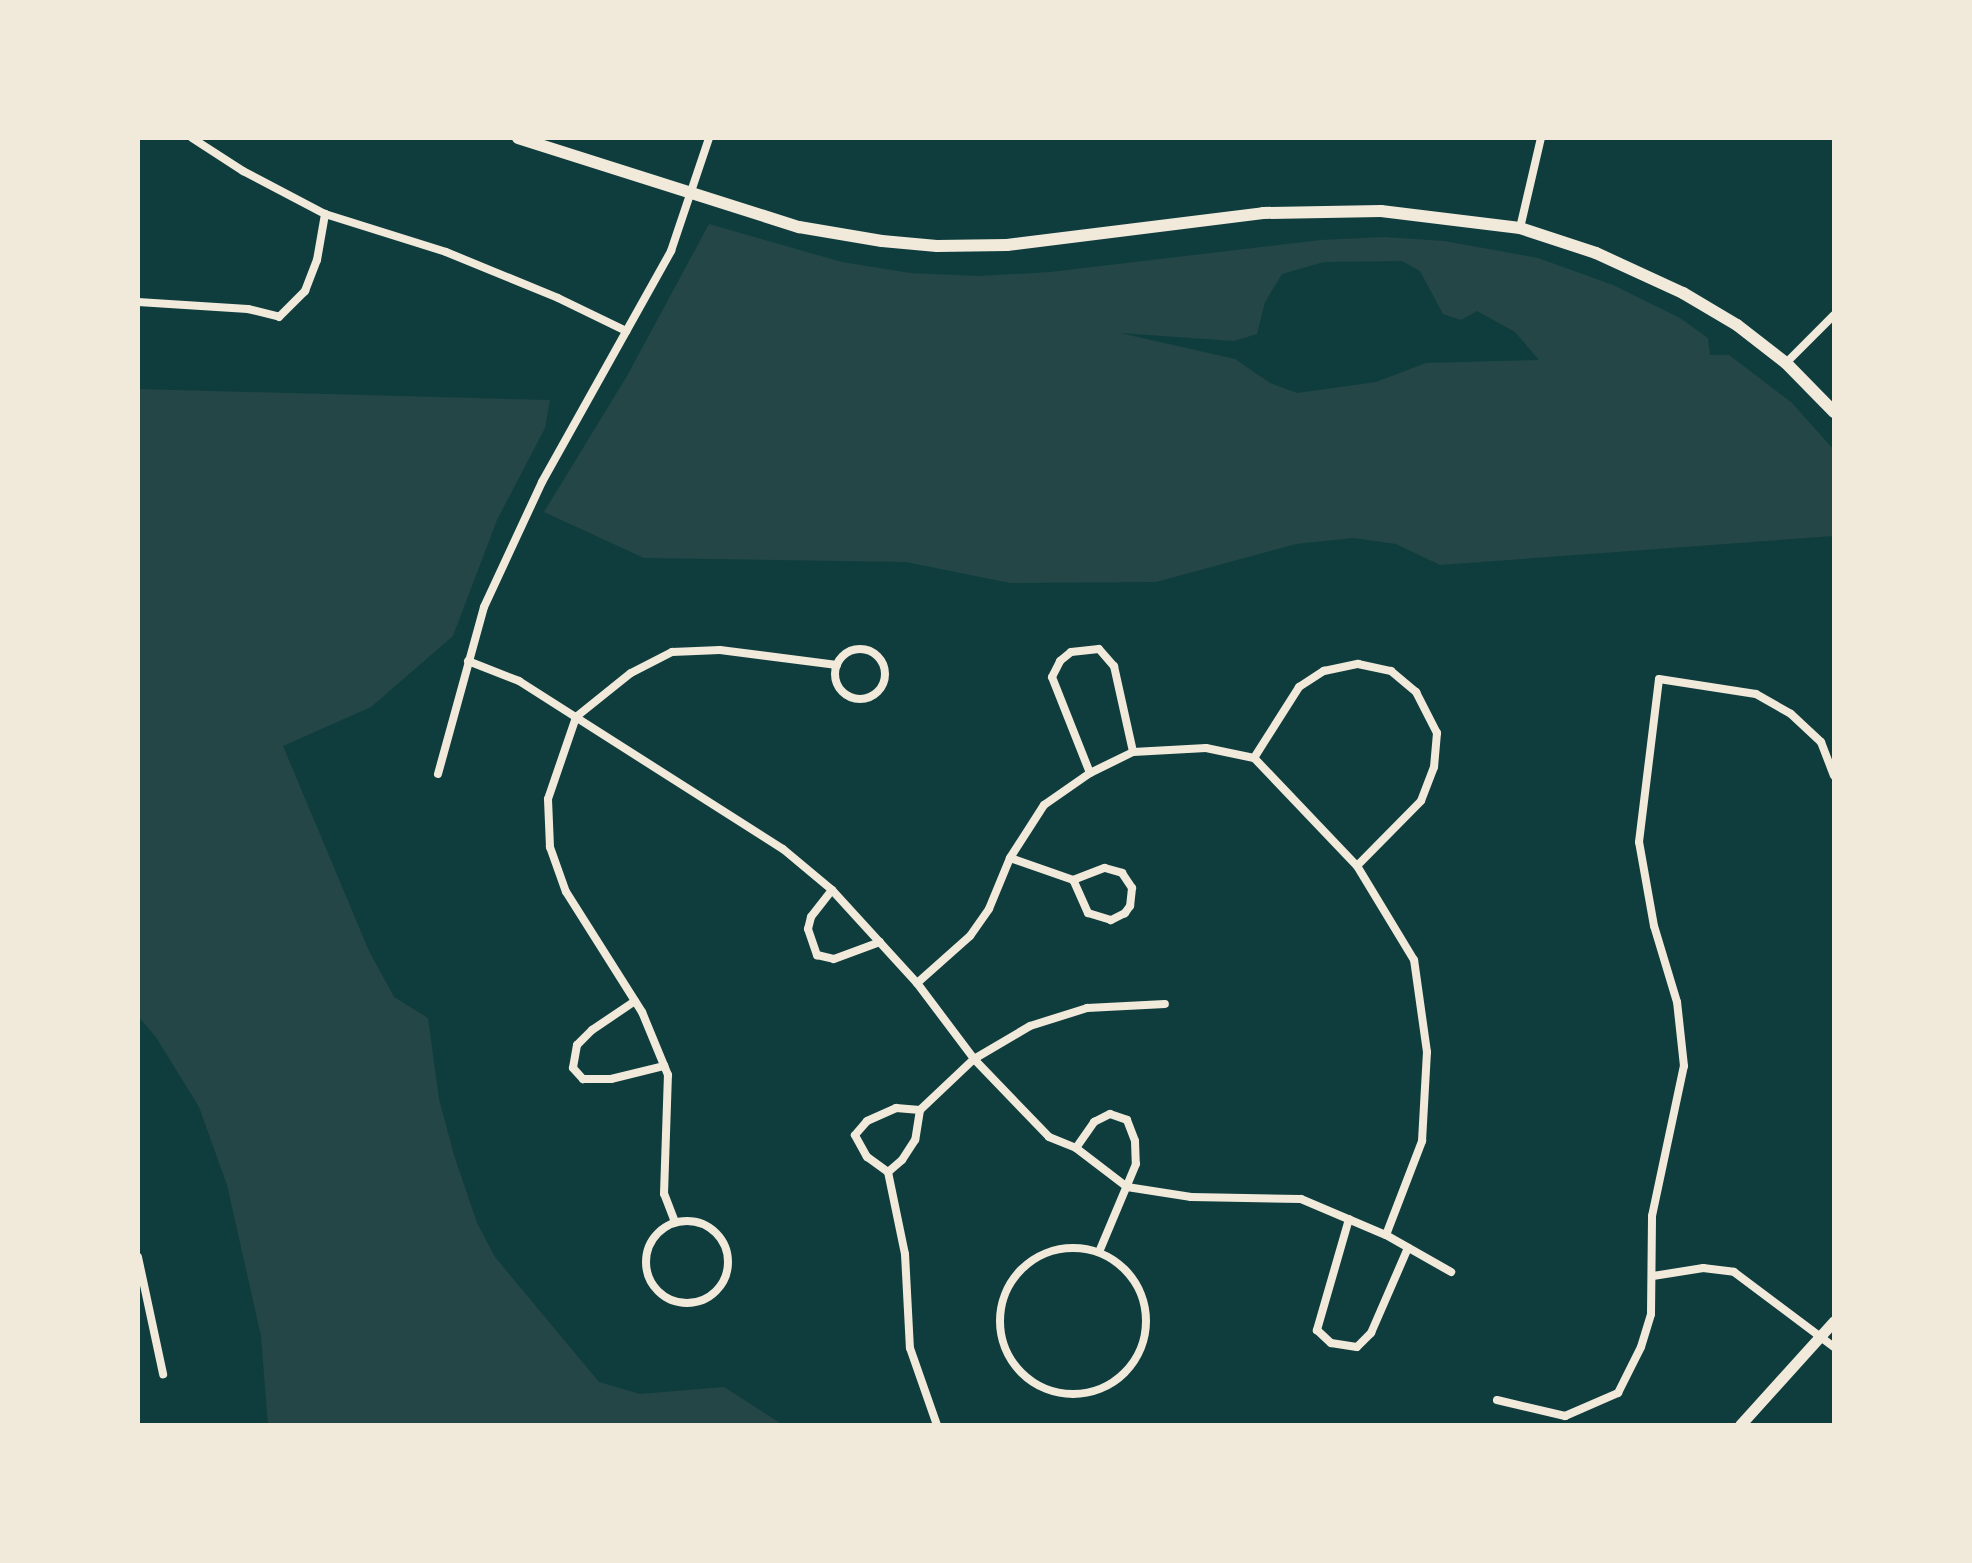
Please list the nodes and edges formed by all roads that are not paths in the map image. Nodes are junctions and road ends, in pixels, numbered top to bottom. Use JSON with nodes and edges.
{"nodes":[{"id":1,"x":192,"y":138,"type":"edge"},
{"id":2,"x":518,"y":138,"type":"edge"},
{"id":3,"x":709,"y":138,"type":"edge"},
{"id":4,"x":1541,"y":138,"type":"edge"},
{"id":5,"x":690,"y":193,"type":"junction"},
{"id":6,"x":325,"y":214,"type":"junction"},
{"id":7,"x":1520,"y":228,"type":"junction"},
{"id":8,"x":138,"y":302,"type":"edge"},
{"id":9,"x":1834,"y":315,"type":"edge"},
{"id":10,"x":626,"y":331,"type":"junction"},
{"id":11,"x":1786,"y":363,"type":"junction"},
{"id":12,"x":1834,"y":412,"type":"edge"},
{"id":13,"x":468,"y":661,"type":"junction"},
{"id":14,"x":837,"y":665,"type":"junction"},
{"id":15,"x":576,"y":717,"type":"junction"},
{"id":16,"x":1133,"y":752,"type":"junction"},
{"id":17,"x":1254,"y":758,"type":"junction"},
{"id":18,"x":1090,"y":773,"type":"junction"},
{"id":19,"x":438,"y":774,"type":"dead end"},
{"id":20,"x":1834,"y":776,"type":"edge"},
{"id":21,"x":1010,"y":858,"type":"junction"},
{"id":22,"x":1357,"y":866,"type":"junction"},
{"id":23,"x":1073,"y":880,"type":"junction"},
{"id":24,"x":832,"y":890,"type":"junction"},
{"id":25,"x":880,"y":942,"type":"junction"},
{"id":26,"x":917,"y":983,"type":"junction"},
{"id":27,"x":635,"y":1001,"type":"junction"},
{"id":28,"x":1165,"y":1004,"type":"dead end"},
{"id":29,"x":974,"y":1059,"type":"junction"},
{"id":30,"x":664,"y":1066,"type":"junction"},
{"id":31,"x":920,"y":1110,"type":"junction"},
{"id":32,"x":1076,"y":1148,"type":"junction"},
{"id":33,"x":888,"y":1172,"type":"junction"},
{"id":34,"x":1127,"y":1187,"type":"junction"},
{"id":35,"x":1349,"y":1219,"type":"junction"},
{"id":36,"x":675,"y":1222,"type":"junction"},
{"id":37,"x":1386,"y":1235,"type":"junction"},
{"id":38,"x":1408,"y":1248,"type":"junction"},
{"id":39,"x":1099,"y":1252,"type":"junction"},
{"id":40,"x":138,"y":1257,"type":"edge"},
{"id":41,"x":1451,"y":1272,"type":"dead end"},
{"id":42,"x":1653,"y":1276,"type":"junction"},
{"id":43,"x":1834,"y":1321,"type":"edge"},
{"id":44,"x":1822,"y":1335,"type":"junction"},
{"id":45,"x":1834,"y":1347,"type":"edge"},
{"id":46,"x":163,"y":1374,"type":"dead end"},
{"id":47,"x":1497,"y":1400,"type":"dead end"},
{"id":48,"x":937,"y":1425,"type":"edge"},
{"id":49,"x":1740,"y":1425,"type":"edge"}],
"edges":[{"from":1,"to":6,"type":"street"},
{"from":2,"to":5,"type":"main road"},
{"from":3,"to":5,"type":"street"},
{"from":4,"to":7,"type":"street"},
{"from":5,"to":7,"type":"main road"},
{"from":5,"to":10,"type":"street"},
{"from":6,"to":8,"type":"street"},
{"from":6,"to":10,"type":"street"},
{"from":7,"to":11,"type":"main road"},
{"from":9,"to":11,"type":"street"},
{"from":10,"to":13,"type":"street"},
{"from":11,"to":12,"type":"main road"},
{"from":13,"to":15,"type":"street"},
{"from":13,"to":19,"type":"street"},
{"from":14,"to":14,"type":"street"},
{"from":14,"to":15,"type":"street"},
{"from":15,"to":24,"type":"street"},
{"from":15,"to":27,"type":"street"},
{"from":16,"to":17,"type":"street"},
{"from":16,"to":18,"type":"street"},
{"from":16,"to":18,"type":"street"},
{"from":17,"to":22,"type":"street"},
{"from":17,"to":22,"type":"street"},
{"from":18,"to":21,"type":"street"},
{"from":20,"to":42,"type":"street"},
{"from":21,"to":23,"type":"street"},
{"from":21,"to":26,"type":"street"},
{"from":22,"to":37,"type":"street"},
{"from":23,"to":23,"type":"street"},
{"from":24,"to":25,"type":"street"},
{"from":24,"to":25,"type":"street"},
{"from":25,"to":26,"type":"street"},
{"from":26,"to":29,"type":"street"},
{"from":27,"to":30,"type":"street"},
{"from":27,"to":30,"type":"street"},
{"from":28,"to":29,"type":"street"},
{"from":29,"to":31,"type":"street"},
{"from":29,"to":32,"type":"street"},
{"from":30,"to":36,"type":"street"},
{"from":31,"to":33,"type":"street"},
{"from":31,"to":33,"type":"street"},
{"from":32,"to":34,"type":"street"},
{"from":32,"to":34,"type":"street"},
{"from":33,"to":48,"type":"street"},
{"from":34,"to":35,"type":"street"},
{"from":34,"to":39,"type":"street"},
{"from":35,"to":37,"type":"street"},
{"from":35,"to":38,"type":"street"},
{"from":36,"to":36,"type":"street"},
{"from":37,"to":38,"type":"street"},
{"from":38,"to":41,"type":"street"},
{"from":39,"to":39,"type":"street"},
{"from":40,"to":46,"type":"street"},
{"from":42,"to":44,"type":"street"},
{"from":42,"to":47,"type":"street"},
{"from":43,"to":44,"type":"street"},
{"from":44,"to":45,"type":"street"},
{"from":44,"to":49,"type":"street"}]}
